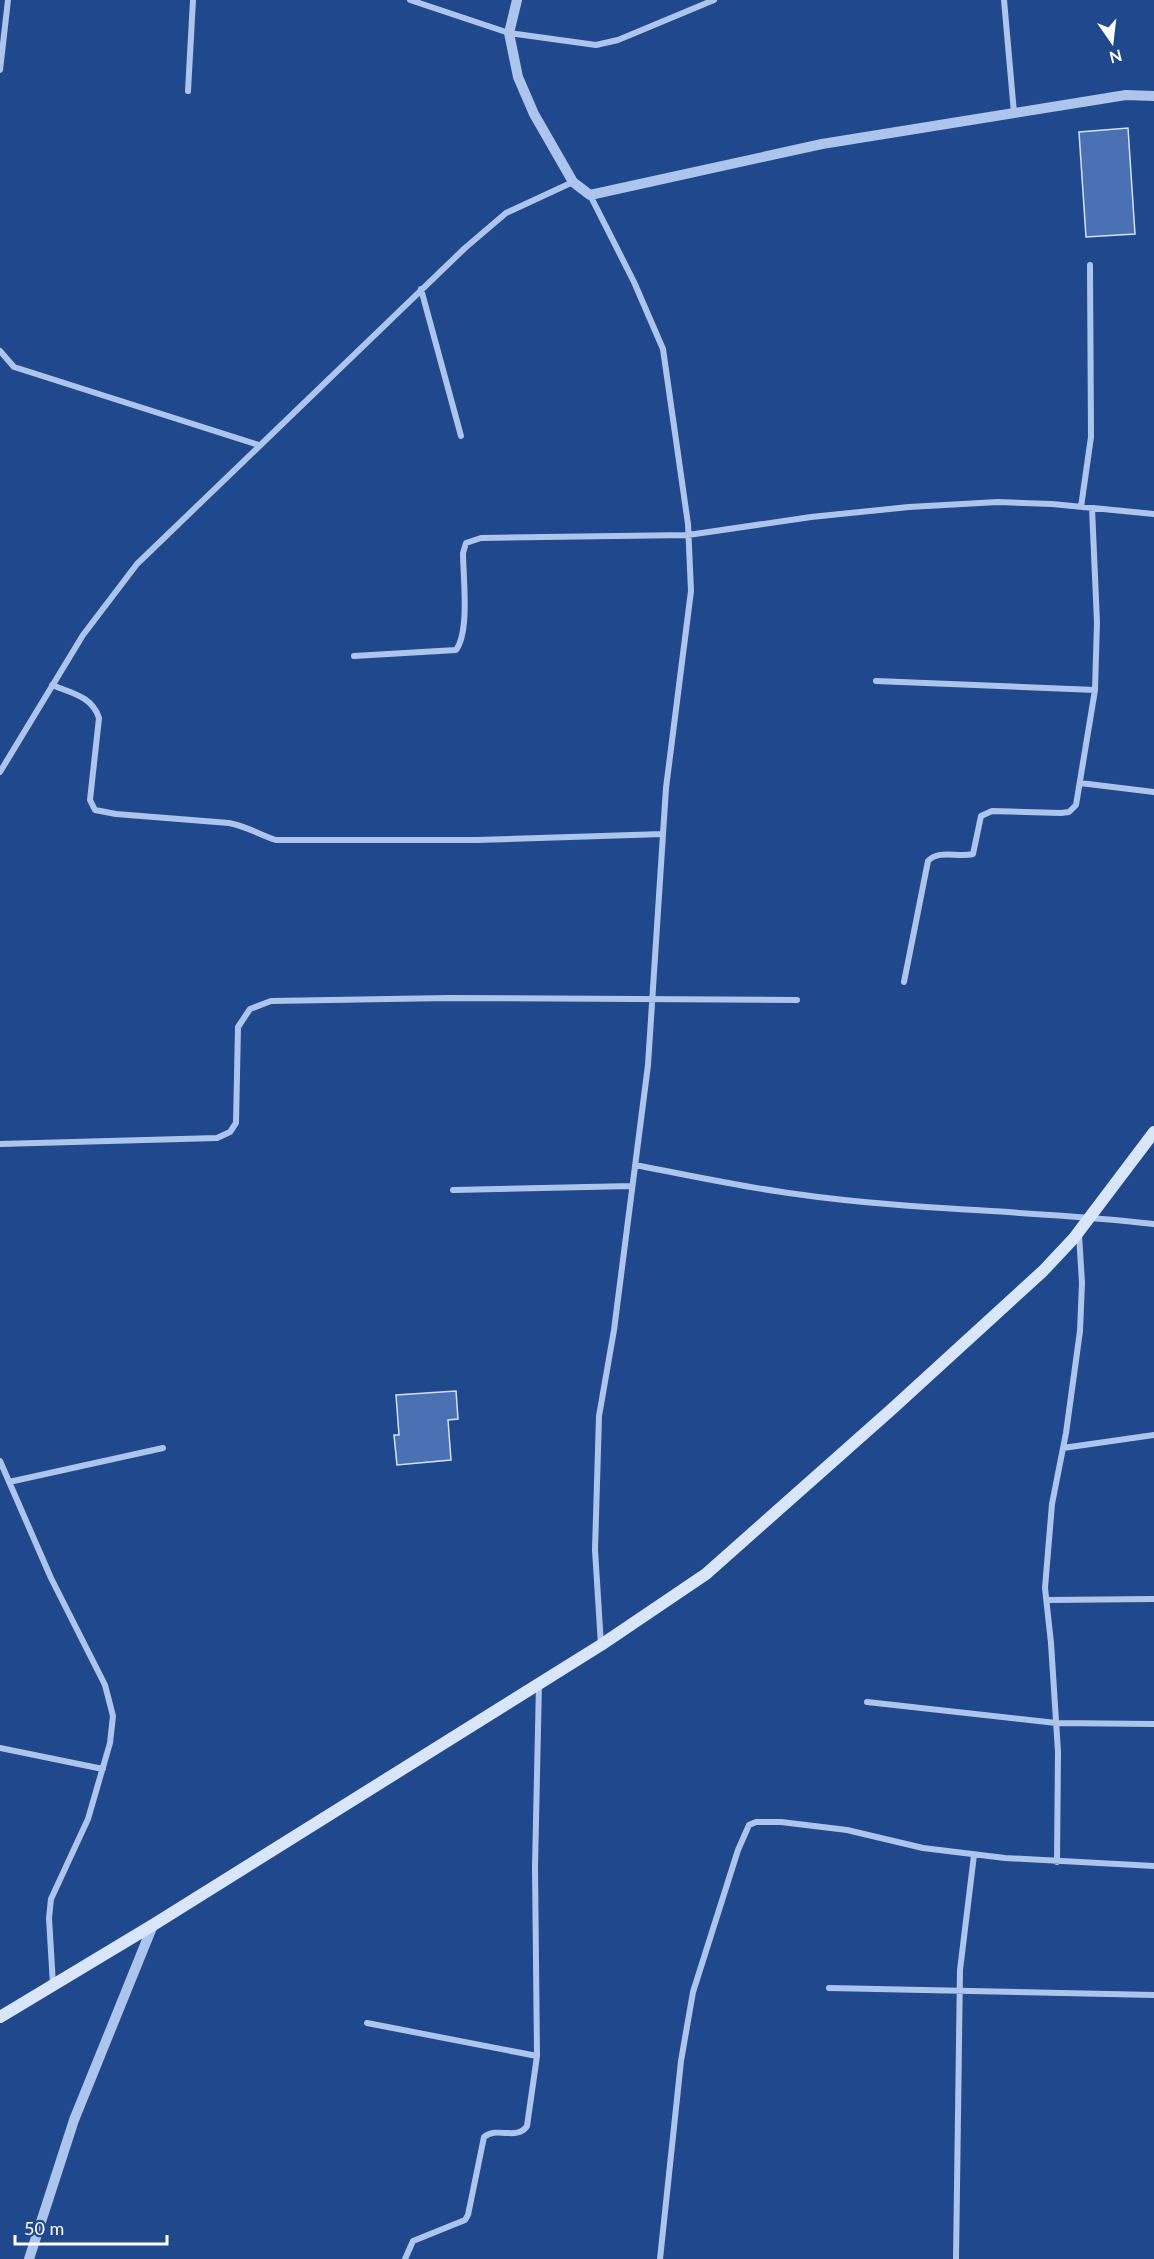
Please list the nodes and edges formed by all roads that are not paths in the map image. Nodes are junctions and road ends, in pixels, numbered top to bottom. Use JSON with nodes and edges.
{"nodes":[{"id":1,"x":8,"y":0,"type":"edge"},
{"id":2,"x":193,"y":0,"type":"edge"},
{"id":3,"x":410,"y":0,"type":"edge"},
{"id":4,"x":517,"y":0,"type":"edge"},
{"id":5,"x":714,"y":0,"type":"edge"},
{"id":6,"x":1004,"y":0,"type":"edge"},
{"id":7,"x":509,"y":33,"type":"junction"},
{"id":8,"x":0,"y":70,"type":"edge"},
{"id":9,"x":188,"y":91,"type":"dead end"},
{"id":10,"x":1154,"y":96,"type":"edge"},
{"id":11,"x":1014,"y":113,"type":"junction"},
{"id":12,"x":573,"y":182,"type":"junction"},
{"id":13,"x":590,"y":195,"type":"junction"},
{"id":14,"x":1089,"y":265,"type":"dead end"},
{"id":15,"x":421,"y":289,"type":"junction"},
{"id":16,"x":0,"y":351,"type":"edge"},
{"id":17,"x":461,"y":436,"type":"dead end"},
{"id":18,"x":259,"y":445,"type":"junction"},
{"id":19,"x":1081,"y":507,"type":"junction"},
{"id":20,"x":1092,"y":508,"type":"junction"},
{"id":21,"x":1154,"y":514,"type":"edge"},
{"id":22,"x":688,"y":535,"type":"junction"},
{"id":23,"x":354,"y":656,"type":"dead end"},
{"id":24,"x":876,"y":681,"type":"dead end"},
{"id":25,"x":52,"y":685,"type":"junction"},
{"id":26,"x":1095,"y":690,"type":"junction"},
{"id":27,"x":0,"y":772,"type":"edge"},
{"id":28,"x":1080,"y":783,"type":"junction"},
{"id":29,"x":1154,"y":792,"type":"edge"},
{"id":30,"x":663,"y":834,"type":"junction"},
{"id":31,"x":904,"y":982,"type":"dead end"},
{"id":32,"x":652,"y":1000,"type":"junction"},
{"id":33,"x":797,"y":1000,"type":"dead end"},
{"id":34,"x":1154,"y":1132,"type":"edge"},
{"id":35,"x":0,"y":1144,"type":"edge"},
{"id":36,"x":635,"y":1165,"type":"junction"},
{"id":37,"x":632,"y":1186,"type":"junction"},
{"id":38,"x":453,"y":1190,"type":"dead end"},
{"id":39,"x":1090,"y":1216,"type":"junction"},
{"id":40,"x":1154,"y":1224,"type":"edge"},
{"id":41,"x":1079,"y":1231,"type":"junction"},
{"id":42,"x":1154,"y":1435,"type":"edge"},
{"id":43,"x":163,"y":1448,"type":"dead end"},
{"id":44,"x":1063,"y":1448,"type":"junction"},
{"id":45,"x":0,"y":1461,"type":"edge"},
{"id":46,"x":9,"y":1482,"type":"junction"},
{"id":47,"x":1154,"y":1599,"type":"edge"},
{"id":48,"x":1047,"y":1600,"type":"junction"},
{"id":49,"x":601,"y":1645,"type":"junction"},
{"id":50,"x":539,"y":1684,"type":"junction"},
{"id":51,"x":867,"y":1702,"type":"dead end"},
{"id":52,"x":1056,"y":1723,"type":"junction"},
{"id":53,"x":1154,"y":1724,"type":"edge"},
{"id":54,"x":0,"y":1748,"type":"edge"},
{"id":55,"x":103,"y":1769,"type":"junction"},
{"id":56,"x":974,"y":1855,"type":"junction"},
{"id":57,"x":1057,"y":1862,"type":"junction"},
{"id":58,"x":1154,"y":1866,"type":"edge"},
{"id":59,"x":153,"y":1925,"type":"junction"},
{"id":60,"x":53,"y":1985,"type":"junction"},
{"id":61,"x":829,"y":1988,"type":"dead end"},
{"id":62,"x":959,"y":1991,"type":"junction"},
{"id":63,"x":1154,"y":1995,"type":"edge"},
{"id":64,"x":0,"y":2018,"type":"edge"},
{"id":65,"x":368,"y":2023,"type":"dead end"},
{"id":66,"x":537,"y":2055,"type":"junction"},
{"id":67,"x":29,"y":2259,"type":"edge"},
{"id":68,"x":405,"y":2259,"type":"edge"},
{"id":69,"x":660,"y":2259,"type":"edge"},
{"id":70,"x":956,"y":2259,"type":"edge"}],
"edges":[{"from":1,"to":8,"type":"street"},
{"from":2,"to":9,"type":"street"},
{"from":3,"to":7,"type":"street"},
{"from":4,"to":7,"type":"street"},
{"from":5,"to":7,"type":"street"},
{"from":6,"to":11,"type":"street"},
{"from":7,"to":12,"type":"street"},
{"from":10,"to":11,"type":"street"},
{"from":11,"to":13,"type":"street"},
{"from":12,"to":13,"type":"street"},
{"from":12,"to":15,"type":"street"},
{"from":13,"to":22,"type":"street"},
{"from":14,"to":19,"type":"street"},
{"from":15,"to":17,"type":"street"},
{"from":15,"to":18,"type":"street"},
{"from":16,"to":18,"type":"street"},
{"from":18,"to":25,"type":"street"},
{"from":19,"to":20,"type":"street"},
{"from":19,"to":22,"type":"street"},
{"from":20,"to":21,"type":"street"},
{"from":20,"to":26,"type":"street"},
{"from":22,"to":23,"type":"street"},
{"from":22,"to":30,"type":"street"},
{"from":24,"to":26,"type":"street"},
{"from":25,"to":27,"type":"street"},
{"from":25,"to":30,"type":"street"},
{"from":26,"to":28,"type":"street"},
{"from":28,"to":29,"type":"street"},
{"from":28,"to":31,"type":"street"},
{"from":30,"to":32,"type":"street"},
{"from":32,"to":33,"type":"street"},
{"from":32,"to":35,"type":"street"},
{"from":32,"to":36,"type":"street"},
{"from":34,"to":39,"type":"main road"},
{"from":36,"to":37,"type":"street"},
{"from":36,"to":39,"type":"street"},
{"from":37,"to":38,"type":"street"},
{"from":37,"to":49,"type":"street"},
{"from":39,"to":40,"type":"street"},
{"from":39,"to":41,"type":"main road"},
{"from":41,"to":44,"type":"street"},
{"from":41,"to":49,"type":"main road"},
{"from":42,"to":44,"type":"street"},
{"from":43,"to":46,"type":"street"},
{"from":44,"to":48,"type":"street"},
{"from":45,"to":46,"type":"street"},
{"from":46,"to":55,"type":"street"},
{"from":47,"to":48,"type":"street"},
{"from":48,"to":52,"type":"street"},
{"from":49,"to":50,"type":"main road"},
{"from":50,"to":59,"type":"main road"},
{"from":50,"to":66,"type":"street"},
{"from":51,"to":52,"type":"street"},
{"from":52,"to":53,"type":"street"},
{"from":52,"to":57,"type":"street"},
{"from":54,"to":55,"type":"street"},
{"from":55,"to":60,"type":"street"},
{"from":56,"to":57,"type":"street"},
{"from":56,"to":62,"type":"street"},
{"from":56,"to":69,"type":"street"},
{"from":57,"to":58,"type":"street"},
{"from":59,"to":60,"type":"main road"},
{"from":59,"to":67,"type":"street"},
{"from":60,"to":64,"type":"main road"},
{"from":61,"to":62,"type":"street"},
{"from":62,"to":63,"type":"street"},
{"from":62,"to":70,"type":"street"},
{"from":65,"to":66,"type":"street"},
{"from":66,"to":68,"type":"street"}]}
